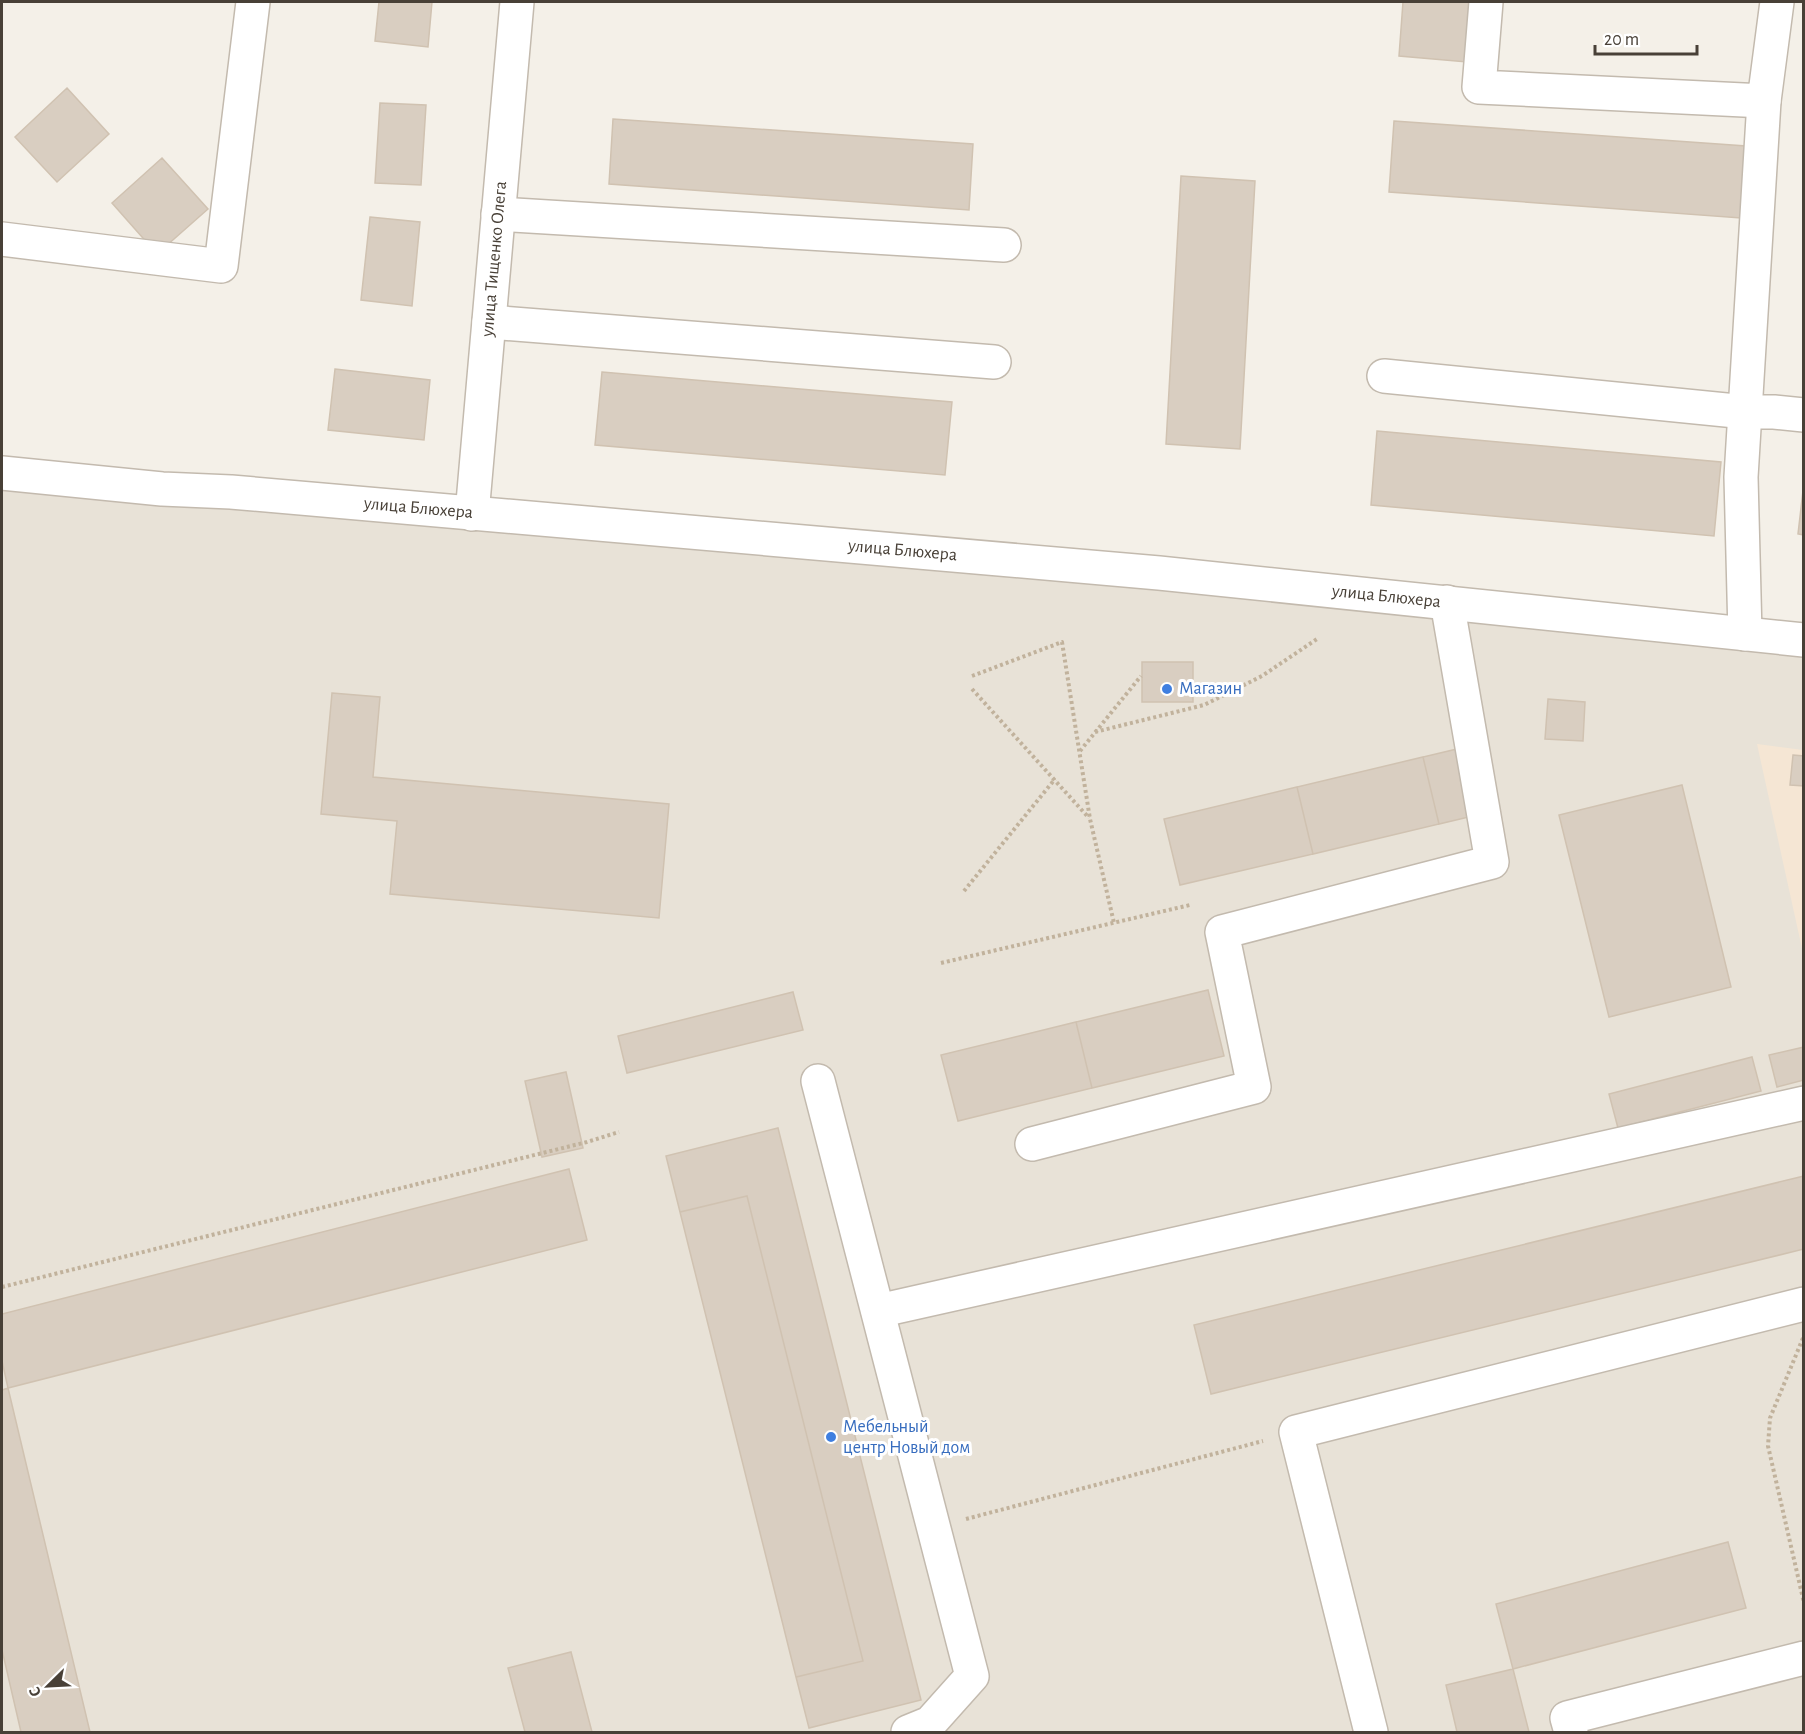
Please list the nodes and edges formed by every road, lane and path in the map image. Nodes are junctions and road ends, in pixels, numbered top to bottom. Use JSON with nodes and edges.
{"nodes":[{"id":1,"x":253,"y":2,"type":"edge"},
{"id":2,"x":517,"y":2,"type":"edge"},
{"id":3,"x":1486,"y":2,"type":"edge"},
{"id":4,"x":1777,"y":2,"type":"edge"},
{"id":5,"x":1764,"y":101,"type":"junction"},
{"id":6,"x":498,"y":214,"type":"junction"},
{"id":7,"x":2,"y":239,"type":"edge"},
{"id":8,"x":1004,"y":245,"type":"dead end"},
{"id":9,"x":489,"y":322,"type":"junction"},
{"id":10,"x":994,"y":362,"type":"dead end"},
{"id":11,"x":1384,"y":376,"type":"dead end"},
{"id":12,"x":1746,"y":412,"type":"junction"},
{"id":13,"x":1803,"y":415,"type":"edge"},
{"id":14,"x":2,"y":473,"type":"edge"},
{"id":15,"x":472,"y":514,"type":"junction"},
{"id":16,"x":1447,"y":602,"type":"junction"},
{"id":17,"x":1745,"y":634,"type":"junction"},
{"id":18,"x":1317,"y":639,"type":"dead end"},
{"id":19,"x":1803,"y":640,"type":"edge"},
{"id":20,"x":972,"y":676,"type":"dead end"},
{"id":21,"x":1141,"y":676,"type":"dead end"},
{"id":22,"x":972,"y":689,"type":"dead end"},
{"id":23,"x":1095,"y":732,"type":"junction"},
{"id":24,"x":1079,"y":752,"type":"junction"},
{"id":25,"x":1055,"y":779,"type":"junction"},
{"id":26,"x":1090,"y":819,"type":"junction"},
{"id":27,"x":964,"y":891,"type":"dead end"},
{"id":28,"x":1190,"y":905,"type":"dead end"},
{"id":29,"x":1114,"y":923,"type":"junction"},
{"id":30,"x":941,"y":963,"type":"dead end"},
{"id":31,"x":818,"y":1081,"type":"dead end"},
{"id":32,"x":1803,"y":1103,"type":"edge"},
{"id":33,"x":619,"y":1132,"type":"dead end"},
{"id":34,"x":1032,"y":1144,"type":"dead end"},
{"id":35,"x":2,"y":1287,"type":"edge"},
{"id":36,"x":1803,"y":1304,"type":"edge"},
{"id":37,"x":878,"y":1311,"type":"junction"},
{"id":38,"x":1803,"y":1338,"type":"edge"},
{"id":39,"x":1296,"y":1432,"type":"junction"},
{"id":40,"x":934,"y":1527,"type":"junction"},
{"id":41,"x":1803,"y":1603,"type":"edge"},
{"id":42,"x":1803,"y":1658,"type":"edge"},
{"id":43,"x":908,"y":1732,"type":"edge"},
{"id":44,"x":1371,"y":1732,"type":"edge"},
{"id":45,"x":1571,"y":1732,"type":"edge"}],
"edges":[{"from":1,"to":7,"type":"street"},
{"from":2,"to":6,"type":"street","name":"улица Тищенко Олега"},
{"from":3,"to":5,"type":"street"},
{"from":4,"to":5,"type":"street"},
{"from":5,"to":12,"type":"street"},
{"from":6,"to":8,"type":"street"},
{"from":6,"to":9,"type":"street","name":"улица Тищенко Олега"},
{"from":9,"to":10,"type":"street"},
{"from":9,"to":15,"type":"street","name":"улица Тищенко Олега"},
{"from":11,"to":12,"type":"street"},
{"from":12,"to":13,"type":"street"},
{"from":12,"to":17,"type":"street"},
{"from":14,"to":15,"type":"street","name":"улица Блюхера"},
{"from":15,"to":16,"type":"street","name":"улица Блюхера"},
{"from":16,"to":17,"type":"street","name":"улица Блюхера"},
{"from":16,"to":34,"type":"street"},
{"from":17,"to":19,"type":"street","name":"улица Блюхера"},
{"from":18,"to":23,"type":"path"},
{"from":20,"to":24,"type":"path"},
{"from":21,"to":23,"type":"path"},
{"from":22,"to":25,"type":"path"},
{"from":23,"to":24,"type":"path"},
{"from":24,"to":26,"type":"path"},
{"from":25,"to":26,"type":"path"},
{"from":25,"to":27,"type":"path"},
{"from":26,"to":29,"type":"path"},
{"from":28,"to":29,"type":"path"},
{"from":29,"to":30,"type":"path"},
{"from":31,"to":37,"type":"street"},
{"from":32,"to":37,"type":"street"},
{"from":33,"to":35,"type":"path"},
{"from":36,"to":39,"type":"street"},
{"from":37,"to":40,"type":"street"},
{"from":38,"to":41,"type":"path"},
{"from":39,"to":40,"type":"path"},
{"from":39,"to":44,"type":"street"},
{"from":40,"to":43,"type":"street"},
{"from":42,"to":45,"type":"street"}]}
